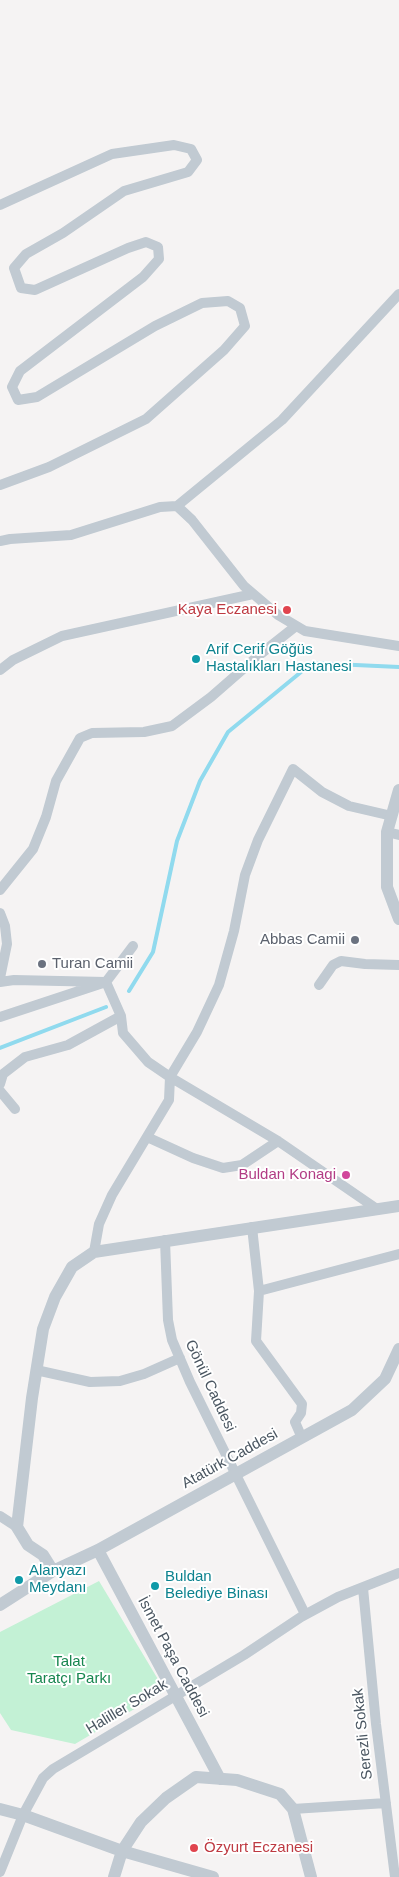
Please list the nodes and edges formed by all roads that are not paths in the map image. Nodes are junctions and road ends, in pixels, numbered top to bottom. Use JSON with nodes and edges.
{"nodes":[{"id":1,"x":0,"y":205,"type":"edge"},
{"id":2,"x":399,"y":294,"type":"edge"},
{"id":3,"x":0,"y":486,"type":"edge"},
{"id":4,"x":177,"y":506,"type":"junction"},
{"id":5,"x":0,"y":541,"type":"edge"},
{"id":6,"x":253,"y":594,"type":"junction"},
{"id":7,"x":296,"y":626,"type":"junction"},
{"id":8,"x":399,"y":646,"type":"edge"},
{"id":9,"x":0,"y":670,"type":"edge"},
{"id":10,"x":399,"y":790,"type":"edge"},
{"id":11,"x":392,"y":816,"type":"junction"},
{"id":12,"x":393,"y":834,"type":"edge"},
{"id":13,"x":0,"y":890,"type":"edge"},
{"id":14,"x":0,"y":913,"type":"edge"},
{"id":15,"x":399,"y":918,"type":"edge"},
{"id":16,"x":133,"y":946,"type":"dead end"},
{"id":17,"x":399,"y":965,"type":"edge"},
{"id":18,"x":0,"y":980,"type":"edge"},
{"id":19,"x":106,"y":982,"type":"junction"},
{"id":20,"x":318,"y":984,"type":"dead end"},
{"id":21,"x":121,"y":1016,"type":"junction"},
{"id":22,"x":0,"y":1017,"type":"edge"},
{"id":23,"x":170,"y":1077,"type":"junction"},
{"id":24,"x":0,"y":1084,"type":"edge"},
{"id":25,"x":0,"y":1091,"type":"edge"},
{"id":26,"x":15,"y":1109,"type":"dead end"},
{"id":27,"x":147,"y":1137,"type":"junction"},
{"id":28,"x":278,"y":1141,"type":"junction"},
{"id":29,"x":399,"y":1206,"type":"edge"},
{"id":30,"x":377,"y":1209,"type":"junction"},
{"id":31,"x":252,"y":1227,"type":"junction"},
{"id":32,"x":165,"y":1240,"type":"junction"},
{"id":33,"x":94,"y":1252,"type":"junction"},
{"id":34,"x":399,"y":1254,"type":"edge"},
{"id":35,"x":259,"y":1291,"type":"junction"},
{"id":36,"x":399,"y":1349,"type":"edge"},
{"id":37,"x":180,"y":1358,"type":"junction"},
{"id":38,"x":36,"y":1370,"type":"junction"},
{"id":39,"x":302,"y":1438,"type":"junction"},
{"id":40,"x":236,"y":1474,"type":"junction"},
{"id":41,"x":0,"y":1516,"type":"edge"},
{"id":42,"x":16,"y":1527,"type":"junction"},
{"id":43,"x":98,"y":1550,"type":"junction"},
{"id":44,"x":53,"y":1571,"type":"junction"},
{"id":45,"x":399,"y":1574,"type":"edge"},
{"id":46,"x":363,"y":1588,"type":"junction"},
{"id":47,"x":0,"y":1605,"type":"edge"},
{"id":48,"x":306,"y":1614,"type":"junction"},
{"id":49,"x":175,"y":1695,"type":"junction"},
{"id":50,"x":220,"y":1779,"type":"junction"},
{"id":51,"x":386,"y":1803,"type":"junction"},
{"id":52,"x":0,"y":1809,"type":"edge"},
{"id":53,"x":293,"y":1809,"type":"junction"},
{"id":54,"x":23,"y":1815,"type":"junction"},
{"id":55,"x":122,"y":1851,"type":"junction"},
{"id":56,"x":0,"y":1872,"type":"edge"},
{"id":57,"x":114,"y":1877,"type":"edge"},
{"id":58,"x":213,"y":1877,"type":"edge"},
{"id":59,"x":310,"y":1877,"type":"edge"},
{"id":60,"x":395,"y":1877,"type":"edge"}],
"edges":[{"from":1,"to":3,"type":"street"},
{"from":2,"to":4,"type":"street"},
{"from":4,"to":5,"type":"street"},
{"from":4,"to":6,"type":"street"},
{"from":6,"to":7,"type":"street"},
{"from":6,"to":9,"type":"street"},
{"from":7,"to":8,"type":"street"},
{"from":7,"to":13,"type":"street"},
{"from":10,"to":11,"type":"street"},
{"from":11,"to":12,"type":"street"},
{"from":11,"to":23,"type":"street"},
{"from":12,"to":15,"type":"street"},
{"from":14,"to":18,"type":"street"},
{"from":16,"to":19,"type":"street"},
{"from":17,"to":20,"type":"street"},
{"from":18,"to":19,"type":"street"},
{"from":19,"to":21,"type":"street"},
{"from":19,"to":22,"type":"street"},
{"from":21,"to":23,"type":"street"},
{"from":21,"to":24,"type":"street"},
{"from":23,"to":27,"type":"street"},
{"from":23,"to":28,"type":"street"},
{"from":25,"to":26,"type":"street"},
{"from":27,"to":28,"type":"street"},
{"from":27,"to":33,"type":"street"},
{"from":28,"to":30,"type":"street"},
{"from":29,"to":30,"type":"street"},
{"from":30,"to":31,"type":"street"},
{"from":31,"to":32,"type":"street"},
{"from":31,"to":35,"type":"street"},
{"from":32,"to":33,"type":"street"},
{"from":32,"to":37,"type":"street","name":"Gönül Caddesi"},
{"from":33,"to":38,"type":"street"},
{"from":34,"to":35,"type":"street"},
{"from":35,"to":39,"type":"street"},
{"from":36,"to":39,"type":"street","name":"Atatürk Caddesi"},
{"from":37,"to":38,"type":"street"},
{"from":37,"to":40,"type":"street","name":"Gönül Caddesi"},
{"from":38,"to":42,"type":"street"},
{"from":39,"to":40,"type":"street","name":"Atatürk Caddesi"},
{"from":40,"to":43,"type":"street","name":"Atatürk Caddesi"},
{"from":40,"to":48,"type":"street","name":"Gönül Caddesi"},
{"from":41,"to":42,"type":"street"},
{"from":42,"to":44,"type":"street"},
{"from":43,"to":44,"type":"street","name":"Atatürk Caddesi"},
{"from":43,"to":49,"type":"street","name":"İsmet Paşa Caddesi"},
{"from":44,"to":47,"type":"street","name":"Atatürk Caddesi"},
{"from":45,"to":46,"type":"street","name":"Haliller Sokak"},
{"from":46,"to":48,"type":"street","name":"Haliller Sokak"},
{"from":46,"to":51,"type":"street","name":"Serezli Sokak"},
{"from":48,"to":49,"type":"street","name":"Haliller Sokak"},
{"from":49,"to":50,"type":"street","name":"İsmet Paşa Caddesi"},
{"from":49,"to":54,"type":"street","name":"Haliller Sokak"},
{"from":50,"to":53,"type":"street"},
{"from":50,"to":55,"type":"street"},
{"from":51,"to":53,"type":"street"},
{"from":51,"to":60,"type":"street","name":"Serezli Sokak"},
{"from":52,"to":54,"type":"street"},
{"from":53,"to":59,"type":"street"},
{"from":54,"to":55,"type":"street"},
{"from":54,"to":56,"type":"street","name":"Haliller Sokak"},
{"from":55,"to":57,"type":"street"},
{"from":55,"to":58,"type":"street"}]}
